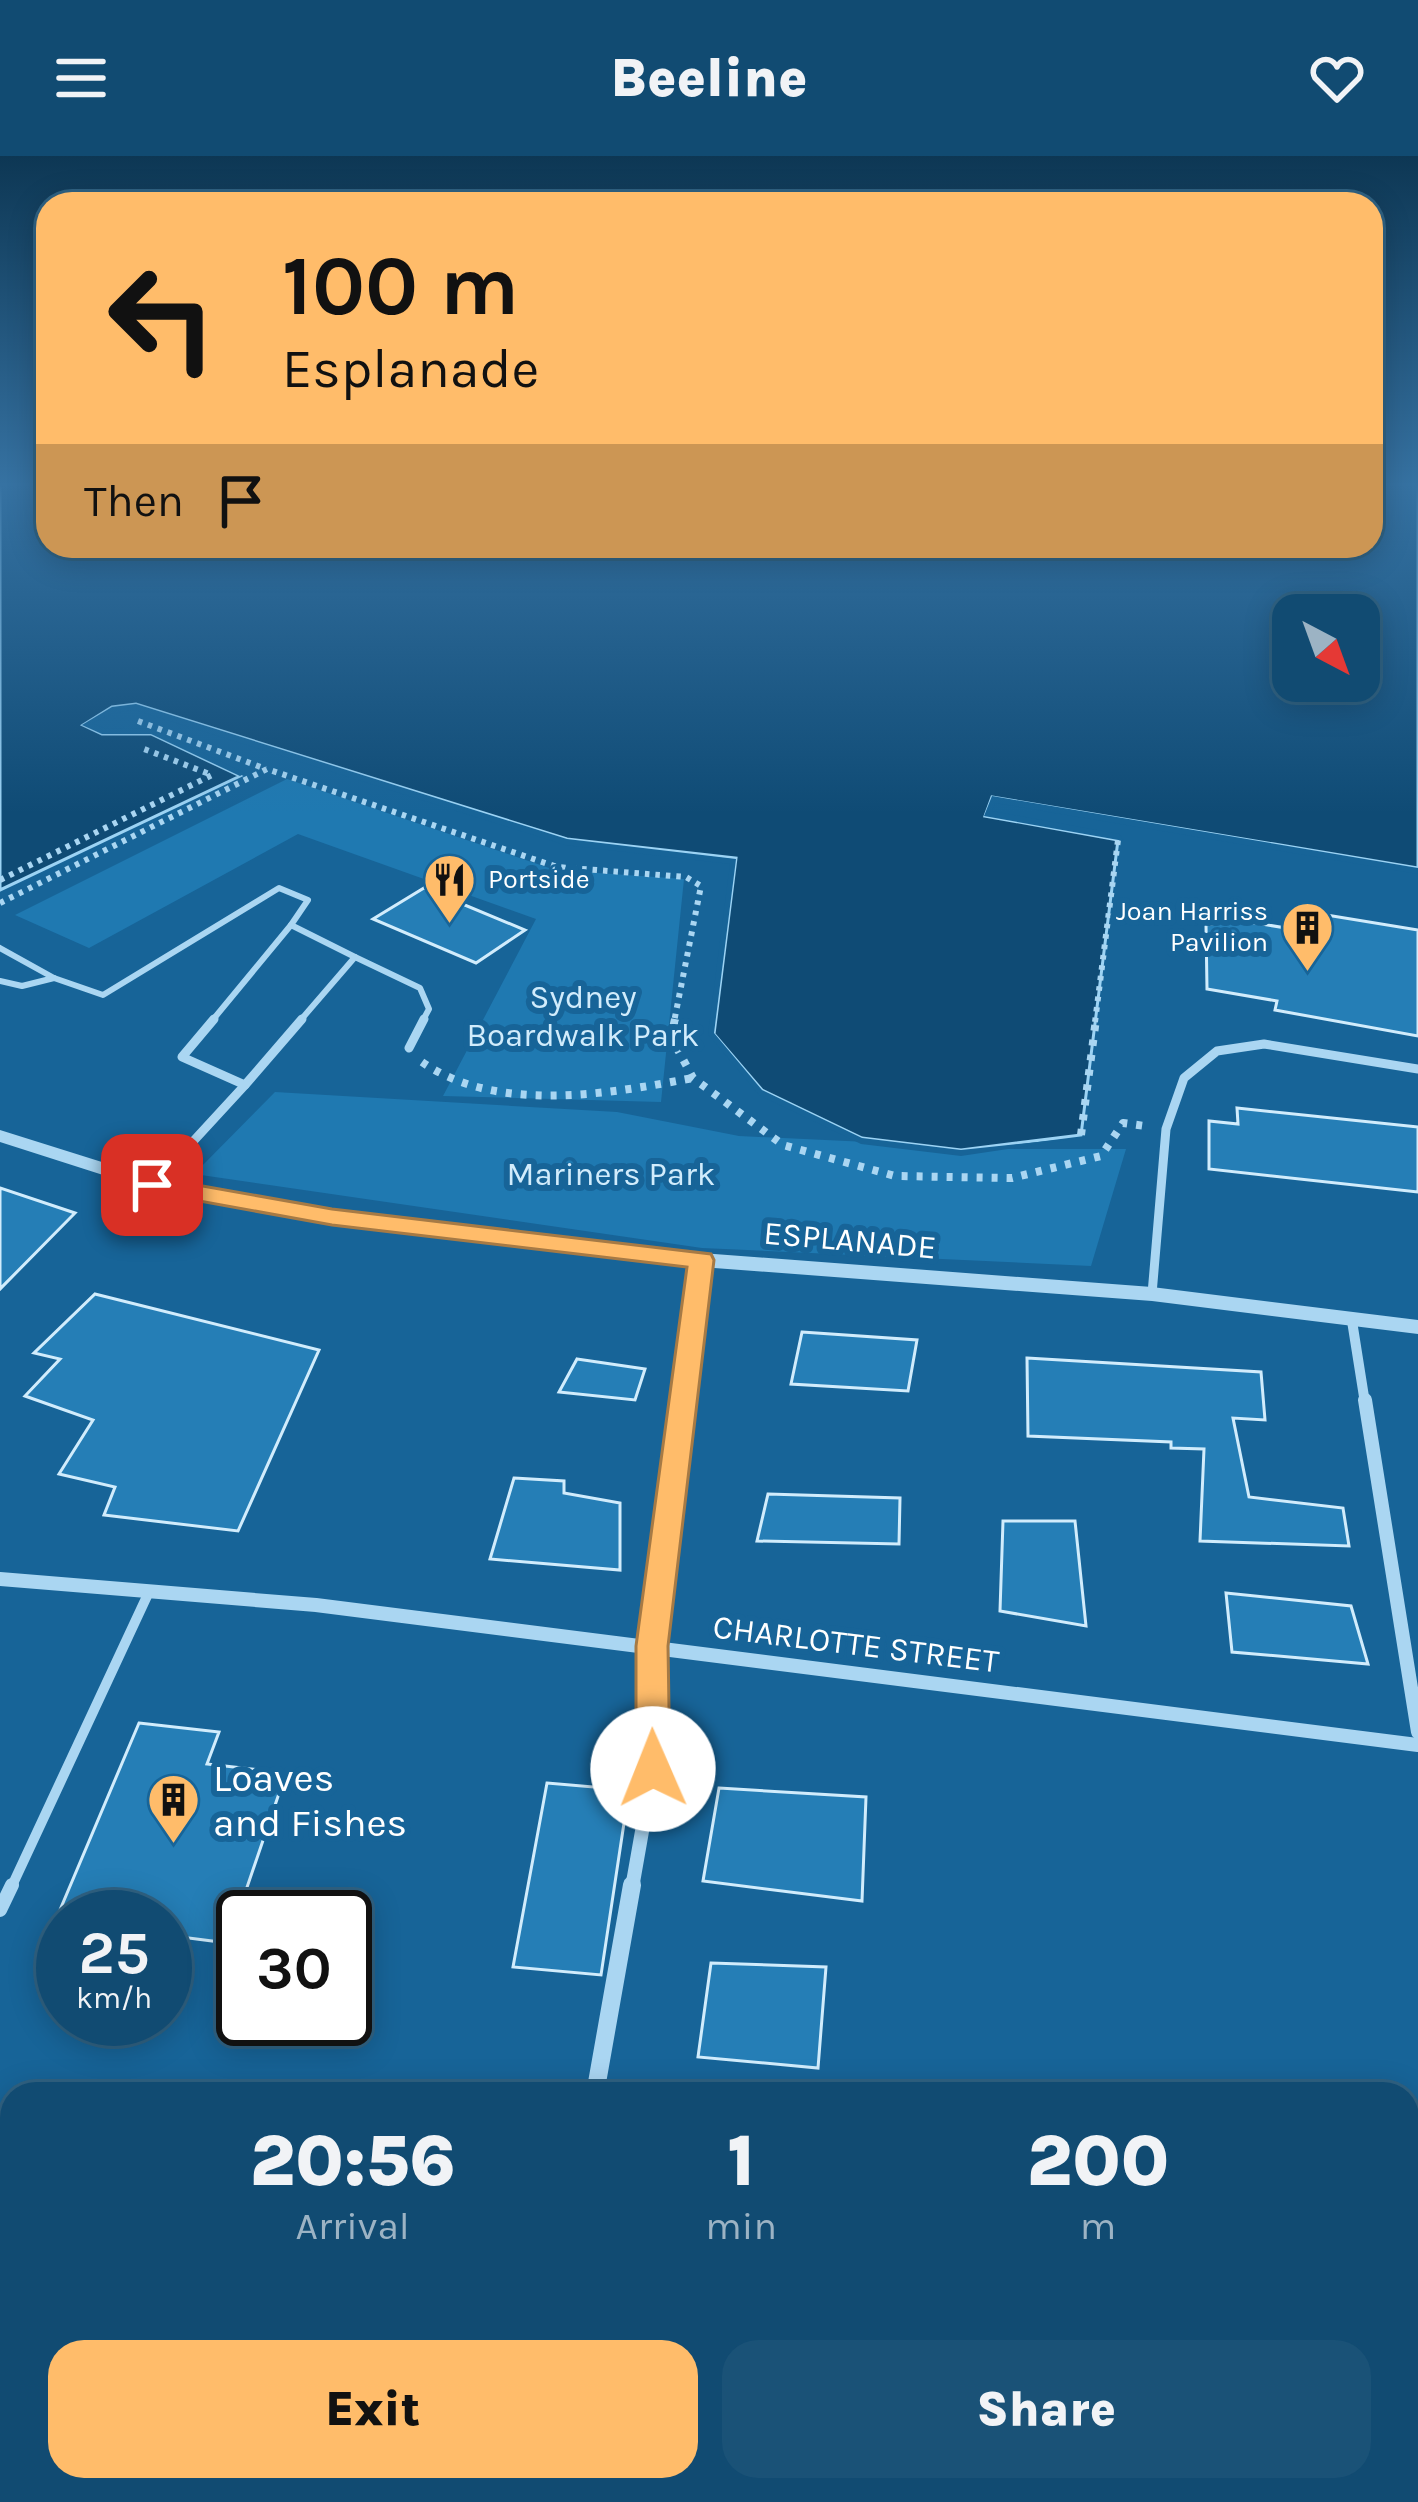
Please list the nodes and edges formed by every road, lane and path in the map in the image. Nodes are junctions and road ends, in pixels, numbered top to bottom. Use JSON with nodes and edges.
{"nodes":[{"id":1,"x":138,"y":721,"type":"dead end"},
{"id":2,"x":144,"y":749,"type":"dead end"},
{"id":3,"x":267,"y":770,"type":"junction"},
{"id":4,"x":1118,"y":840,"type":"dead end"},
{"id":5,"x":18,"y":871,"type":"junction"},
{"id":6,"x":0,"y":880,"type":"edge"},
{"id":7,"x":41,"y":883,"type":"junction"},
{"id":8,"x":0,"y":903,"type":"edge"},
{"id":9,"x":291,"y":925,"type":"junction"},
{"id":10,"x":0,"y":948,"type":"edge"},
{"id":11,"x":355,"y":957,"type":"junction"},
{"id":12,"x":55,"y":978,"type":"junction"},
{"id":13,"x":0,"y":981,"type":"edge"},
{"id":14,"x":409,"y":1048,"type":"joint"},
{"id":15,"x":1418,"y":1069,"type":"edge"},
{"id":16,"x":693,"y":1078,"type":"junction"},
{"id":17,"x":245,"y":1085,"type":"junction"},
{"id":18,"x":1166,"y":1129,"type":"junction"},
{"id":19,"x":1082,"y":1135,"type":"dead end"},
{"id":20,"x":0,"y":1136,"type":"edge"},
{"id":21,"x":152,"y":1185,"type":"junction"},
{"id":22,"x":701,"y":1260,"type":"junction"},
{"id":23,"x":1153,"y":1294,"type":"junction"},
{"id":24,"x":1352,"y":1321,"type":"junction"},
{"id":25,"x":1418,"y":1327,"type":"edge"},
{"id":26,"x":0,"y":1579,"type":"edge"},
{"id":27,"x":148,"y":1594,"type":"junction"},
{"id":28,"x":652,"y":1646,"type":"junction"},
{"id":29,"x":1418,"y":1732,"type":"edge"},
{"id":30,"x":1418,"y":1744,"type":"edge"},
{"id":31,"x":0,"y":1910,"type":"edge"},
{"id":32,"x":597,"y":2082,"type":"edge"}],
"edges":[{"from":1,"to":3,"type":"path"},
{"from":2,"to":5,"type":"path"},
{"from":3,"to":7,"type":"path"},
{"from":3,"to":16,"type":"path"},
{"from":4,"to":19,"type":"path"},
{"from":5,"to":6,"type":"path"},
{"from":5,"to":7,"type":"path"},
{"from":7,"to":8,"type":"path"},
{"from":9,"to":11,"type":"lane"},
{"from":9,"to":12,"type":"lane"},
{"from":9,"to":17,"type":"lane"},
{"from":10,"to":12,"type":"lane"},
{"from":11,"to":14,"type":"lane"},
{"from":11,"to":17,"type":"lane"},
{"from":12,"to":13,"type":"lane"},
{"from":14,"to":16,"type":"path"},
{"from":15,"to":18,"type":"lane"},
{"from":16,"to":18,"type":"path"},
{"from":17,"to":21,"type":"lane"},
{"from":18,"to":23,"type":"lane"},
{"from":20,"to":21,"type":"street","name":"ESPLANADE"},
{"from":21,"to":22,"type":"street","name":"ESPLANADE"},
{"from":22,"to":23,"type":"street","name":"ESPLANADE"},
{"from":22,"to":28,"type":"street"},
{"from":23,"to":24,"type":"street","name":"ESPLANADE"},
{"from":24,"to":25,"type":"street","name":"ESPLANADE"},
{"from":24,"to":29,"type":"street"},
{"from":26,"to":27,"type":"street","name":"CHARLOTTE STREET"},
{"from":27,"to":28,"type":"street","name":"CHARLOTTE STREET"},
{"from":27,"to":31,"type":"lane"},
{"from":28,"to":30,"type":"street","name":"CHARLOTTE STREET"},
{"from":28,"to":32,"type":"street"}]}
